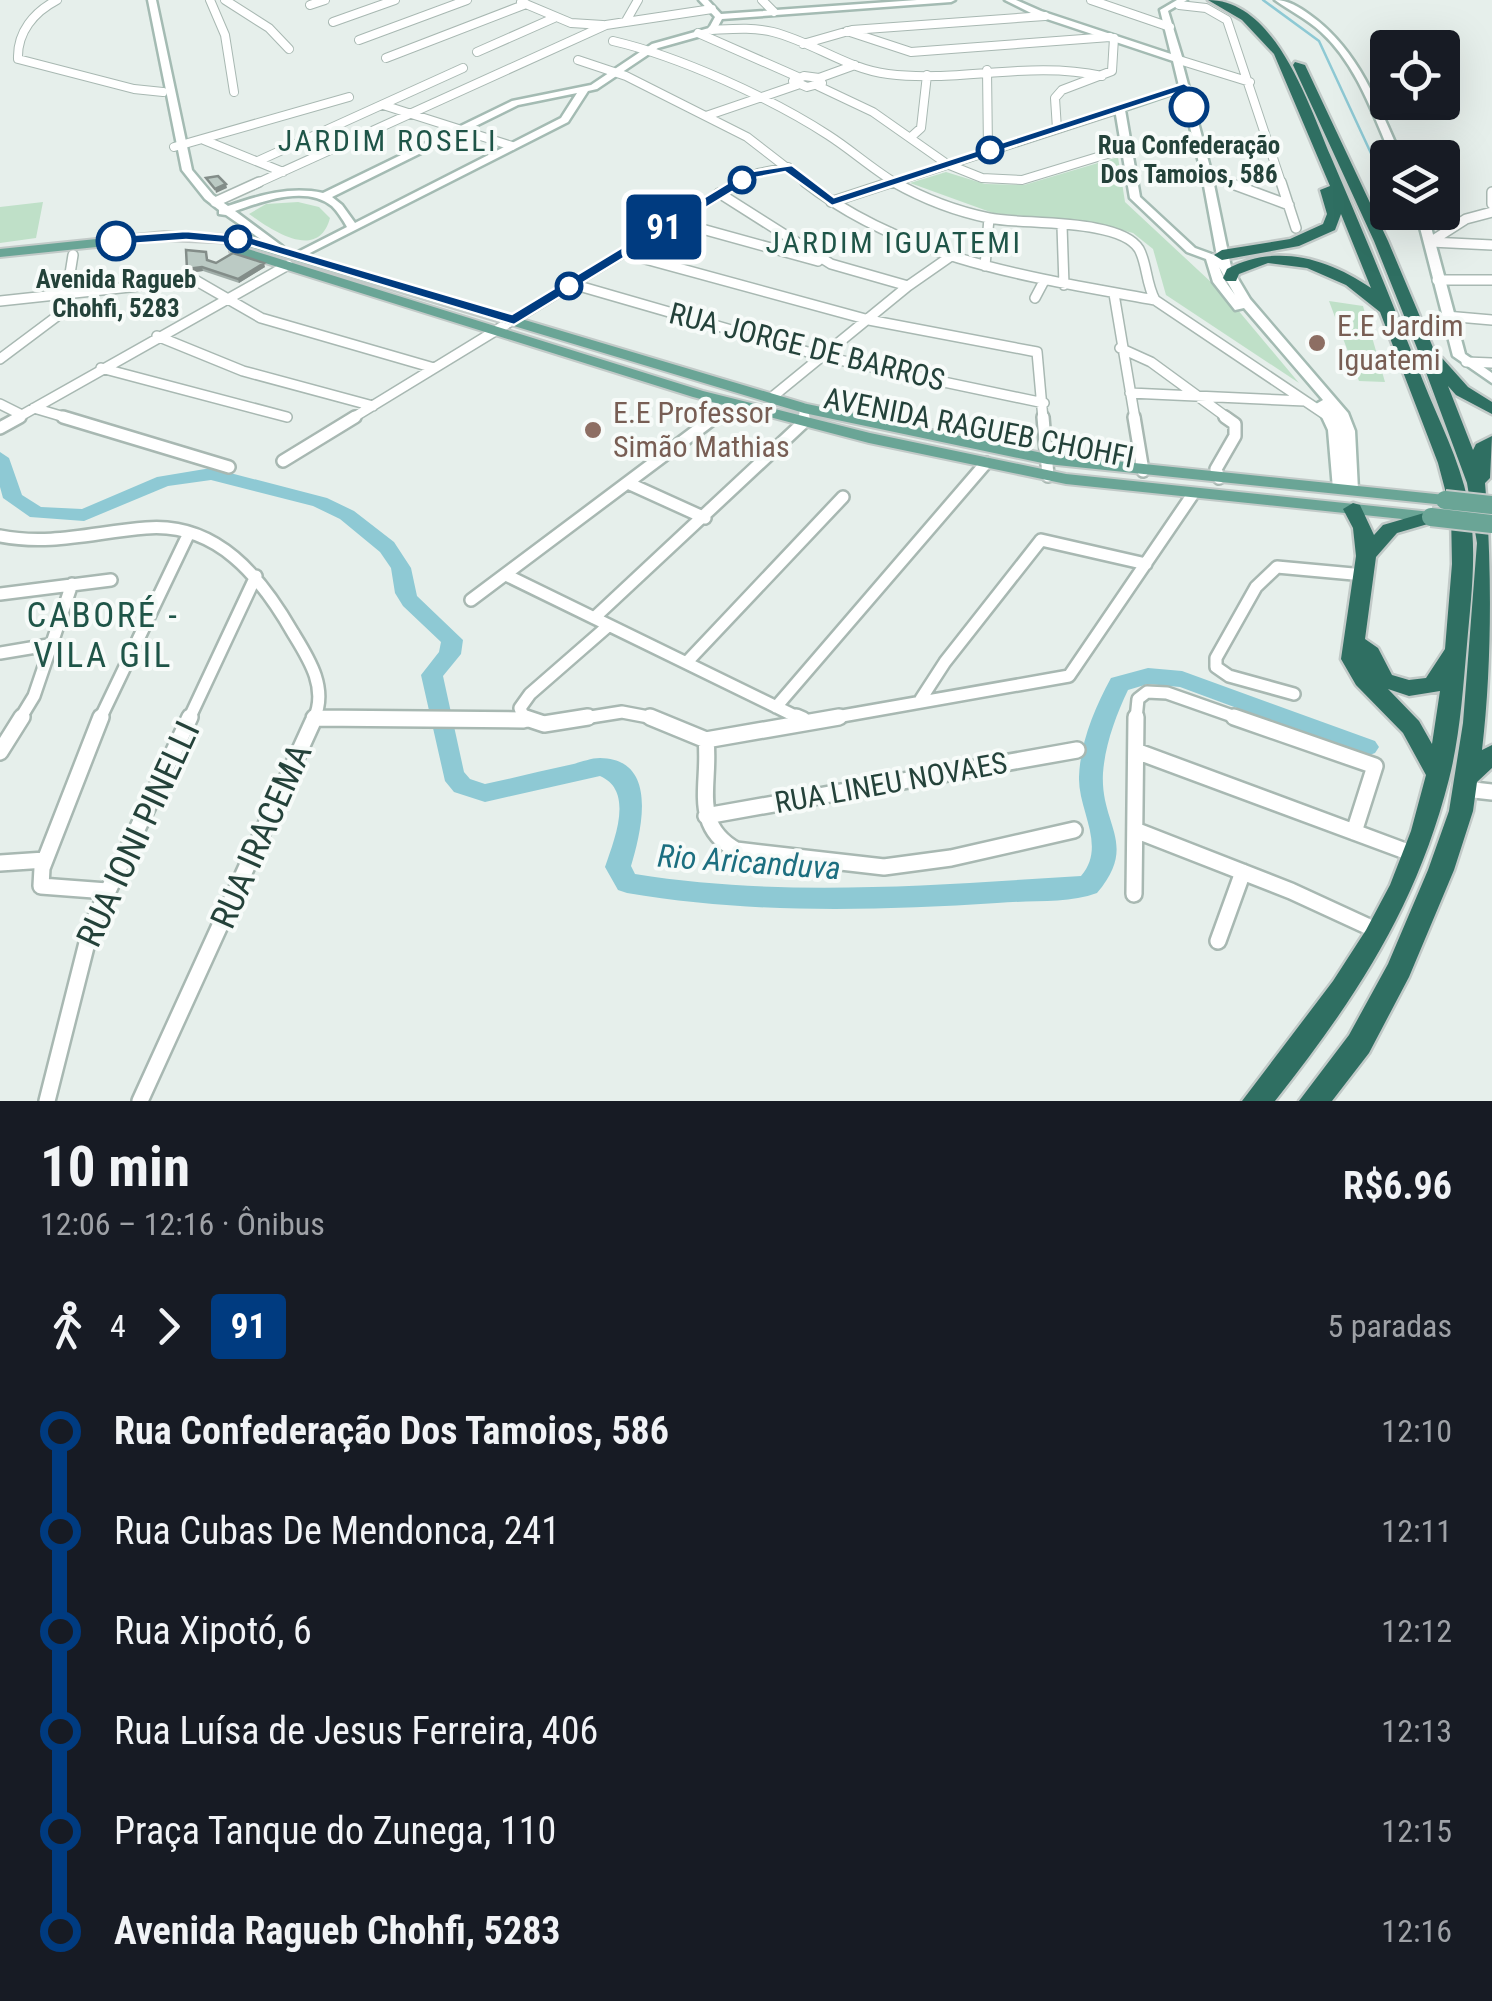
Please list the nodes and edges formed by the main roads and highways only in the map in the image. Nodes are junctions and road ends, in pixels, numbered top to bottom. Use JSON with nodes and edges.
{"nodes":[{"id":1,"x":143,"y":0,"type":"edge"},
{"id":2,"x":152,"y":0,"type":"edge"},
{"id":3,"x":704,"y":0,"type":"edge"},
{"id":4,"x":950,"y":0,"type":"edge"},
{"id":5,"x":1010,"y":0,"type":"edge"},
{"id":6,"x":1196,"y":0,"type":"edge"},
{"id":7,"x":1230,"y":0,"type":"edge"},
{"id":8,"x":1279,"y":0,"type":"edge"},
{"id":9,"x":1181,"y":2,"type":"edge"},
{"id":10,"x":1210,"y":4,"type":"edge"},
{"id":11,"x":716,"y":13,"type":"junction"},
{"id":12,"x":1253,"y":18,"type":"junction"},
{"id":13,"x":1178,"y":60,"type":"junction"},
{"id":14,"x":1184,"y":87,"type":"junction"},
{"id":15,"x":581,"y":95,"type":"junction"},
{"id":16,"x":1390,"y":140,"type":"edge"},
{"id":17,"x":178,"y":146,"type":"junction"},
{"id":18,"x":1323,"y":154,"type":"junction"},
{"id":19,"x":322,"y":198,"type":"junction"},
{"id":20,"x":225,"y":210,"type":"junction"},
{"id":21,"x":353,"y":228,"type":"junction"},
{"id":22,"x":1427,"y":230,"type":"edge"},
{"id":23,"x":238,"y":246,"type":"junction"},
{"id":24,"x":278,"y":248,"type":"junction"},
{"id":25,"x":0,"y":258,"type":"edge"},
{"id":26,"x":1219,"y":259,"type":"junction"},
{"id":27,"x":294,"y":260,"type":"junction"},
{"id":28,"x":1264,"y":261,"type":"junction"},
{"id":29,"x":1231,"y":278,"type":"junction"},
{"id":30,"x":1392,"y":321,"type":"junction"},
{"id":31,"x":1425,"y":348,"type":"junction"},
{"id":32,"x":1492,"y":379,"type":"edge"},
{"id":33,"x":1492,"y":410,"type":"edge"},
{"id":34,"x":804,"y":415,"type":"junction"},
{"id":35,"x":1492,"y":441,"type":"edge"},
{"id":36,"x":1048,"y":467,"type":"junction"},
{"id":37,"x":1143,"y":471,"type":"junction"},
{"id":38,"x":1476,"y":483,"type":"junction"},
{"id":39,"x":1106,"y":484,"type":"junction"},
{"id":40,"x":1348,"y":496,"type":"junction"},
{"id":41,"x":1492,"y":505,"type":"edge"},
{"id":42,"x":1430,"y":517,"type":"junction"},
{"id":43,"x":1490,"y":539,"type":"edge"},
{"id":44,"x":1365,"y":566,"type":"junction"},
{"id":45,"x":1357,"y":644,"type":"junction"},
{"id":46,"x":1456,"y":650,"type":"junction"},
{"id":47,"x":1492,"y":754,"type":"edge"},
{"id":48,"x":1440,"y":776,"type":"junction"},
{"id":49,"x":1475,"y":786,"type":"edge"},
{"id":50,"x":1257,"y":1101,"type":"edge"},
{"id":51,"x":1314,"y":1101,"type":"edge"}],
"edges":[{"from":1,"to":17,"type":"main road"},
{"from":2,"to":17,"type":"main road"},
{"from":3,"to":11,"type":"main road"},
{"from":4,"to":11,"type":"main road"},
{"from":5,"to":13,"type":"main road"},
{"from":6,"to":9,"type":"main road"},
{"from":7,"to":12,"type":"highway"},
{"from":8,"to":16,"type":"main road"},
{"from":9,"to":13,"type":"main road"},
{"from":10,"to":12,"type":"highway"},
{"from":11,"to":15,"type":"main road"},
{"from":12,"to":18,"type":"highway"},
{"from":12,"to":31,"type":"highway"},
{"from":13,"to":14,"type":"main road"},
{"from":14,"to":26,"type":"main road"},
{"from":14,"to":26,"type":"main road"},
{"from":15,"to":19,"type":"main road"},
{"from":15,"to":21,"type":"main road"},
{"from":17,"to":20,"type":"main road"},
{"from":18,"to":26,"type":"highway"},
{"from":18,"to":30,"type":"highway"},
{"from":19,"to":20,"type":"main road"},
{"from":19,"to":21,"type":"main road"},
{"from":20,"to":23,"type":"main road"},
{"from":20,"to":24,"type":"main road"},
{"from":21,"to":27,"type":"main road"},
{"from":22,"to":32,"type":"main road"},
{"from":23,"to":24,"type":"main road","name":"AVENIDA RAGUEB CHOHFI"},
{"from":23,"to":25,"type":"main road","name":"AVENIDA RAGUEB CHOHFI"},
{"from":23,"to":27,"type":"main road","name":"AVENIDA RAGUEB CHOHFI"},
{"from":24,"to":27,"type":"main road","name":"AVENIDA RAGUEB CHOHFI"},
{"from":26,"to":28,"type":"highway"},
{"from":26,"to":29,"type":"main road"},
{"from":26,"to":40,"type":"main road"},
{"from":27,"to":34,"type":"main road","name":"AVENIDA RAGUEB CHOHFI"},
{"from":27,"to":34,"type":"main road","name":"AVENIDA RAGUEB CHOHFI"},
{"from":28,"to":29,"type":"highway"},
{"from":28,"to":30,"type":"highway"},
{"from":29,"to":40,"type":"main road"},
{"from":30,"to":46,"type":"highway"},
{"from":31,"to":33,"type":"highway"},
{"from":31,"to":38,"type":"highway"},
{"from":34,"to":36,"type":"main road","name":"AVENIDA RAGUEB CHOHFI"},
{"from":34,"to":36,"type":"main road","name":"AVENIDA RAGUEB CHOHFI"},
{"from":35,"to":38,"type":"highway"},
{"from":36,"to":37,"type":"main road","name":"AVENIDA RAGUEB CHOHFI"},
{"from":36,"to":39,"type":"main road","name":"AVENIDA RAGUEB CHOHFI"},
{"from":37,"to":39,"type":"main road"},
{"from":37,"to":40,"type":"main road","name":"AVENIDA RAGUEB CHOHFI"},
{"from":38,"to":43,"type":"highway"},
{"from":39,"to":40,"type":"main road","name":"AVENIDA RAGUEB CHOHFI"},
{"from":40,"to":41,"type":"main road","name":"AVENIDA RAGUEB CHOHFI","bridge":true},
{"from":40,"to":42,"type":"main road","name":"AVENIDA RAGUEB CHOHFI"},
{"from":40,"to":44,"type":"highway"},
{"from":42,"to":43,"type":"main road","name":"AVENIDA RAGUEB CHOHFI","bridge":true},
{"from":42,"to":44,"type":"highway"},
{"from":43,"to":49,"type":"highway"},
{"from":44,"to":45,"type":"highway"},
{"from":45,"to":46,"type":"highway"},
{"from":45,"to":48,"type":"highway"},
{"from":46,"to":48,"type":"highway"},
{"from":47,"to":49,"type":"highway"},
{"from":48,"to":50,"type":"highway"},
{"from":49,"to":51,"type":"highway"}]}
